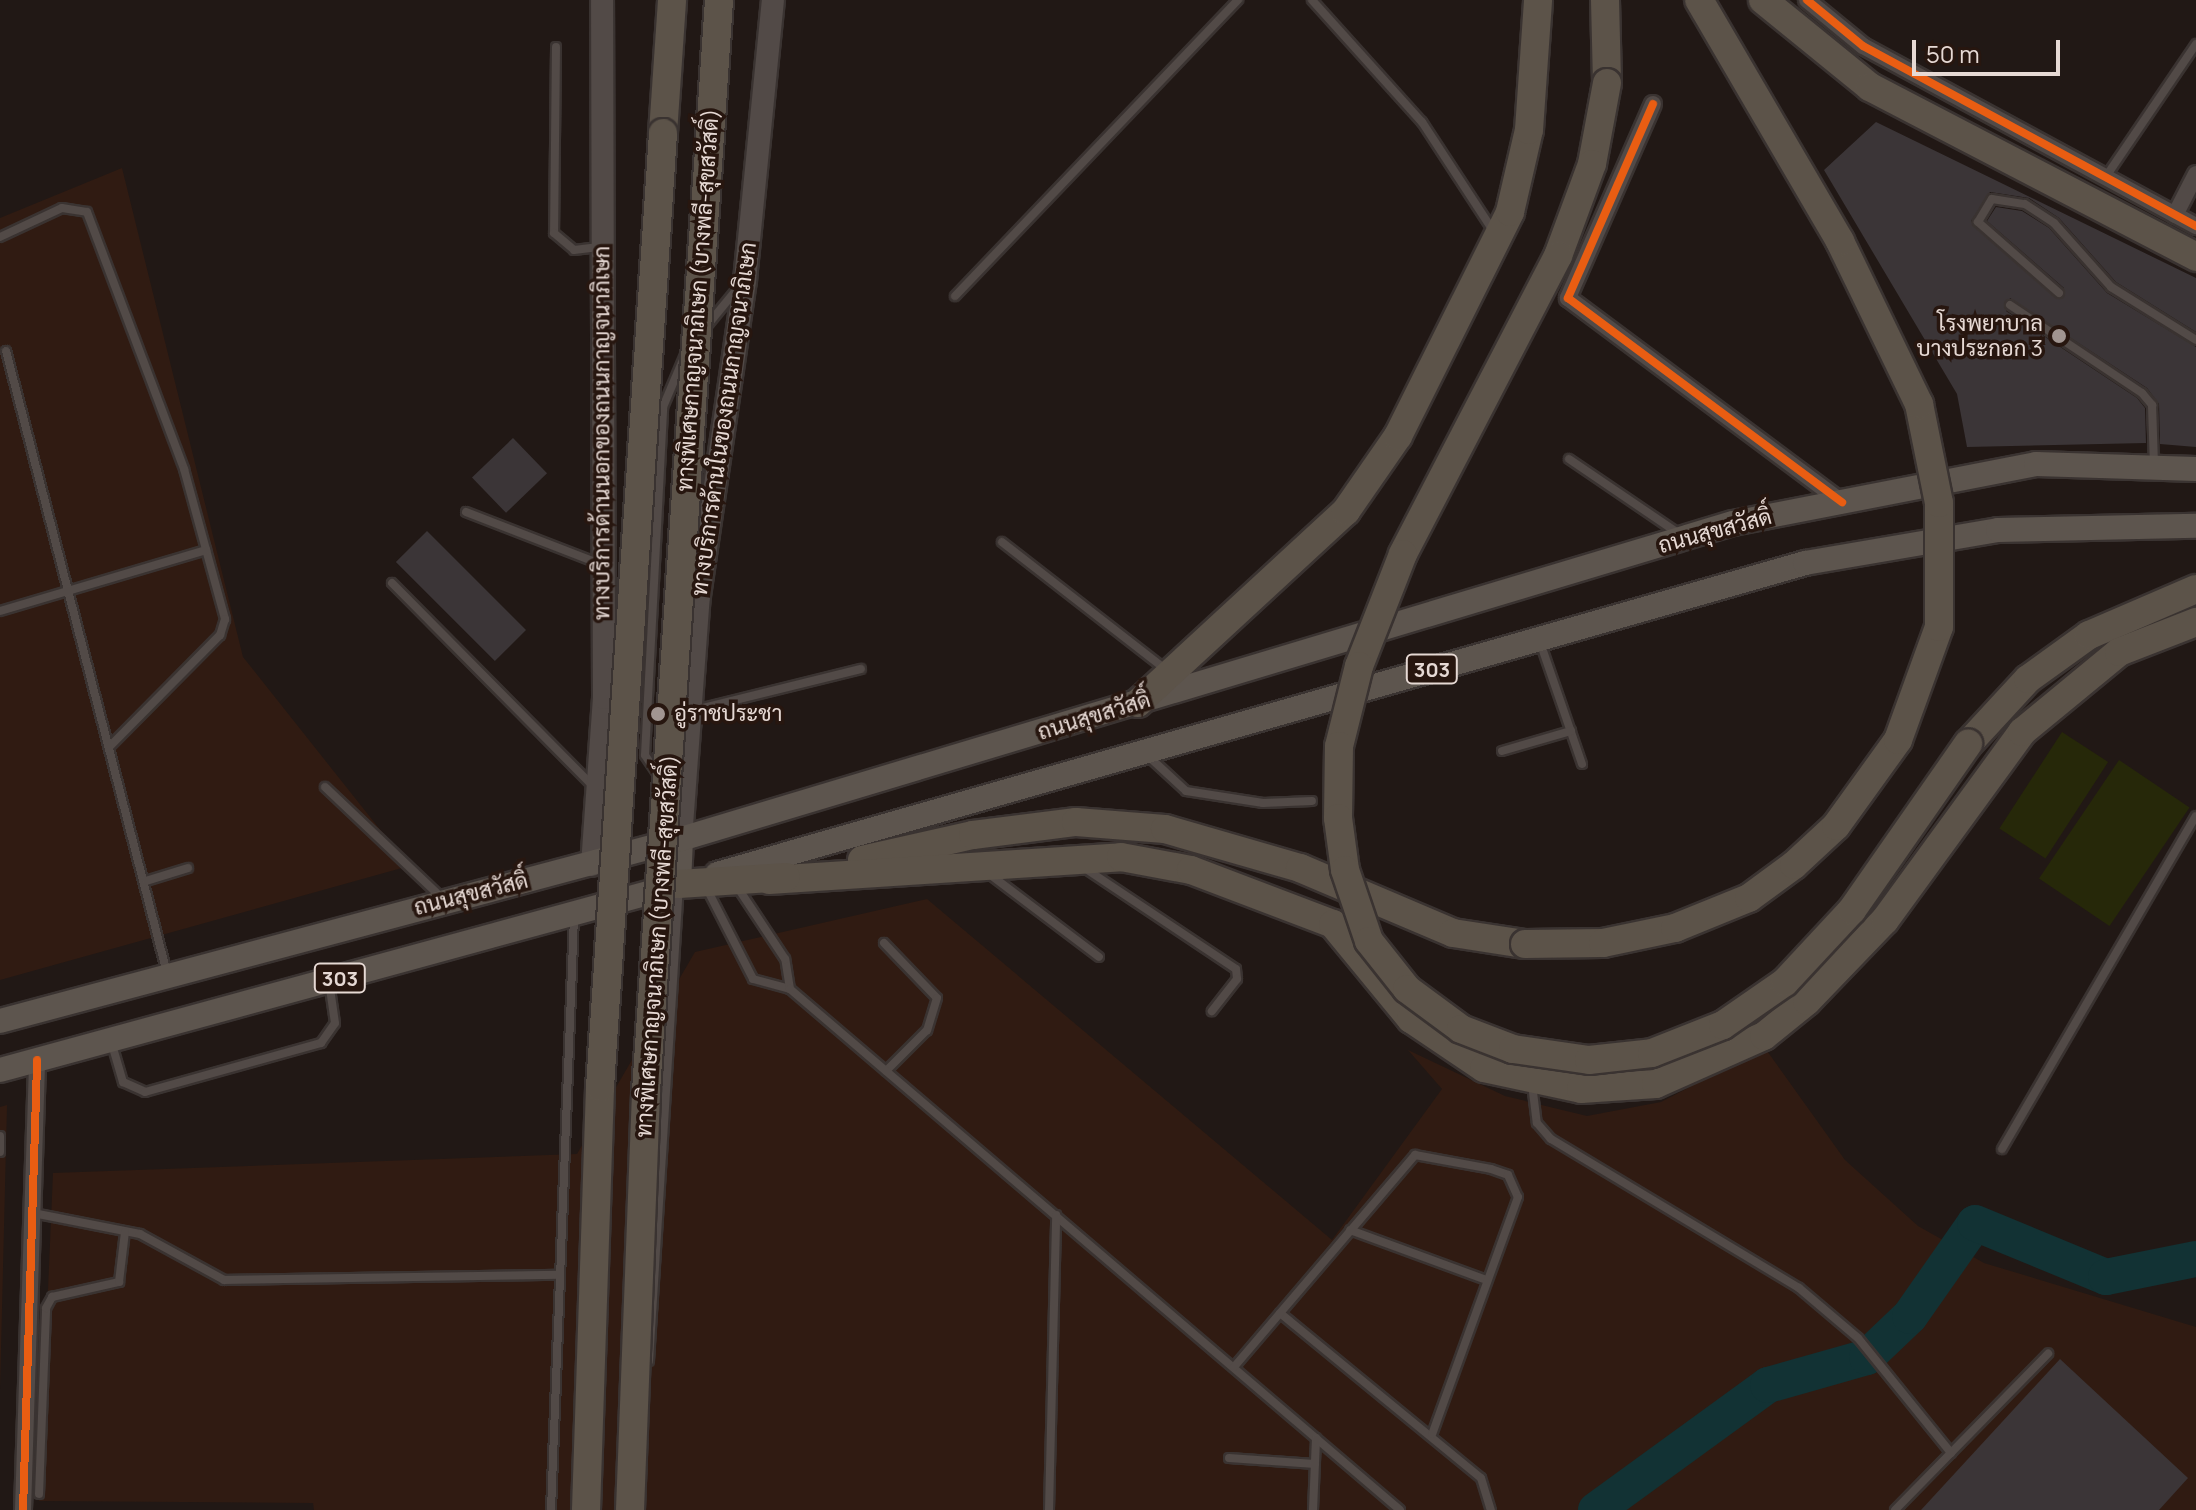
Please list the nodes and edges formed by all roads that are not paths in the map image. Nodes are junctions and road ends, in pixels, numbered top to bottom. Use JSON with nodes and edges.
{"nodes":[{"id":1,"x":602,"y":0,"type":"edge"},
{"id":2,"x":672,"y":0,"type":"edge"},
{"id":3,"x":719,"y":0,"type":"edge"},
{"id":4,"x":773,"y":0,"type":"edge"},
{"id":5,"x":1238,"y":0,"type":"edge"},
{"id":6,"x":1312,"y":0,"type":"edge"},
{"id":7,"x":1538,"y":0,"type":"edge"},
{"id":8,"x":1605,"y":0,"type":"edge"},
{"id":9,"x":1699,"y":0,"type":"edge"},
{"id":10,"x":1763,"y":0,"type":"edge"},
{"id":11,"x":1807,"y":0,"type":"edge"},
{"id":12,"x":2196,"y":44,"type":"edge"},
{"id":13,"x":556,"y":47,"type":"dead end"},
{"id":14,"x":1653,"y":104,"type":"dead end"},
{"id":15,"x":2196,"y":174,"type":"edge"},
{"id":16,"x":2105,"y":178,"type":"junction"},
{"id":17,"x":2175,"y":215,"type":"junction"},
{"id":18,"x":2196,"y":226,"type":"edge"},
{"id":19,"x":0,"y":237,"type":"edge"},
{"id":20,"x":1498,"y":238,"type":"junction"},
{"id":21,"x":601,"y":247,"type":"junction"},
{"id":22,"x":2196,"y":257,"type":"edge"},
{"id":23,"x":745,"y":280,"type":"junction"},
{"id":24,"x":2059,"y":293,"type":"dead end"},
{"id":25,"x":955,"y":296,"type":"dead end"},
{"id":26,"x":2010,"y":305,"type":"dead end"},
{"id":27,"x":2196,"y":340,"type":"edge"},
{"id":28,"x":6,"y":351,"type":"dead end"},
{"id":29,"x":1569,"y":459,"type":"dead end"},
{"id":30,"x":2154,"y":468,"type":"junction"},
{"id":31,"x":2196,"y":469,"type":"edge"},
{"id":32,"x":1842,"y":502,"type":"junction"},
{"id":33,"x":466,"y":512,"type":"dead end"},
{"id":34,"x":2196,"y":526,"type":"edge"},
{"id":35,"x":1685,"y":537,"type":"junction"},
{"id":36,"x":1002,"y":542,"type":"dead end"},
{"id":37,"x":206,"y":550,"type":"junction"},
{"id":38,"x":603,"y":564,"type":"junction"},
{"id":39,"x":392,"y":583,"type":"dead end"},
{"id":40,"x":2196,"y":589,"type":"edge"},
{"id":41,"x":68,"y":591,"type":"junction"},
{"id":42,"x":0,"y":611,"type":"edge"},
{"id":43,"x":2196,"y":622,"type":"edge"},
{"id":44,"x":1539,"y":638,"type":"junction"},
{"id":45,"x":861,"y":669,"type":"dead end"},
{"id":46,"x":1170,"y":673,"type":"junction"},
{"id":47,"x":1138,"y":703,"type":"junction"},
{"id":48,"x":690,"y":711,"type":"junction"},
{"id":49,"x":1571,"y":731,"type":"junction"},
{"id":50,"x":110,"y":746,"type":"junction"},
{"id":51,"x":1502,"y":751,"type":"dead end"},
{"id":52,"x":1144,"y":752,"type":"junction"},
{"id":53,"x":1582,"y":764,"type":"dead end"},
{"id":54,"x":325,"y":787,"type":"dead end"},
{"id":55,"x":685,"y":787,"type":"junction"},
{"id":56,"x":597,"y":790,"type":"junction"},
{"id":57,"x":1312,"y":801,"type":"dead end"},
{"id":58,"x":2196,"y":816,"type":"edge"},
{"id":59,"x":681,"y":839,"type":"junction"},
{"id":60,"x":1074,"y":860,"type":"junction"},
{"id":61,"x":592,"y":865,"type":"junction"},
{"id":62,"x":978,"y":865,"type":"junction"},
{"id":63,"x":188,"y":868,"type":"dead end"},
{"id":64,"x":769,"y":880,"type":"junction"},
{"id":65,"x":146,"y":881,"type":"junction"},
{"id":66,"x":692,"y":884,"type":"junction"},
{"id":67,"x":735,"y":884,"type":"junction"},
{"id":68,"x":445,"y":900,"type":"junction"},
{"id":69,"x":574,"y":915,"type":"junction"},
{"id":70,"x":884,"y":943,"type":"dead end"},
{"id":71,"x":1099,"y":957,"type":"dead end"},
{"id":72,"x":167,"y":975,"type":"junction"},
{"id":73,"x":329,"y":981,"type":"junction"},
{"id":74,"x":790,"y":989,"type":"junction"},
{"id":75,"x":1212,"y":1011,"type":"dead end"},
{"id":76,"x":0,"y":1021,"type":"edge"},
{"id":77,"x":111,"y":1040,"type":"junction"},
{"id":78,"x":37,"y":1060,"type":"junction"},
{"id":79,"x":0,"y":1070,"type":"edge"},
{"id":80,"x":886,"y":1071,"type":"junction"},
{"id":81,"x":1532,"y":1082,"type":"junction"},
{"id":82,"x":0,"y":1136,"type":"edge"},
{"id":83,"x":2002,"y":1149,"type":"dead end"},
{"id":84,"x":0,"y":1152,"type":"edge"},
{"id":85,"x":33,"y":1213,"type":"junction"},
{"id":86,"x":1056,"y":1215,"type":"junction"},
{"id":87,"x":1350,"y":1230,"type":"junction"},
{"id":88,"x":125,"y":1232,"type":"junction"},
{"id":89,"x":556,"y":1275,"type":"junction"},
{"id":90,"x":1487,"y":1280,"type":"junction"},
{"id":91,"x":1280,"y":1313,"type":"junction"},
{"id":92,"x":2048,"y":1354,"type":"dead end"},
{"id":93,"x":1234,"y":1367,"type":"junction"},
{"id":94,"x":1432,"y":1434,"type":"junction"},
{"id":95,"x":1316,"y":1438,"type":"junction"},
{"id":96,"x":1951,"y":1453,"type":"junction"},
{"id":97,"x":1229,"y":1458,"type":"dead end"},
{"id":98,"x":1315,"y":1464,"type":"junction"},
{"id":99,"x":39,"y":1494,"type":"dead end"},
{"id":100,"x":23,"y":1510,"type":"edge"},
{"id":101,"x":551,"y":1510,"type":"edge"},
{"id":102,"x":586,"y":1510,"type":"edge"},
{"id":103,"x":630,"y":1510,"type":"edge"},
{"id":104,"x":640,"y":1510,"type":"edge"},
{"id":105,"x":1049,"y":1510,"type":"edge"},
{"id":106,"x":1313,"y":1510,"type":"edge"},
{"id":107,"x":1400,"y":1510,"type":"edge"},
{"id":108,"x":1491,"y":1510,"type":"edge"},
{"id":109,"x":1895,"y":1510,"type":"edge"}],
"edges":[{"from":1,"to":21,"type":"main road","name":"ทางบริการด้านนอกของถนนกาญจนาภิเษก"},
{"from":2,"to":102,"type":"highway","name":"ทางพิเศษกาญจนาภิเษก (บางพลี-สุขสวัสดิ์)","bridge":true},
{"from":3,"to":103,"type":"highway","name":"ทางพิเศษกาญจนาภิเษก (บางพลี-สุขสวัสดิ์)","bridge":true},
{"from":4,"to":23,"type":"main road","name":"ทางบริการด้านในของถนนกาญจนาภิเษก"},
{"from":5,"to":25,"type":"lane"},
{"from":6,"to":20,"type":"lane"},
{"from":7,"to":20,"type":"highway"},
{"from":8,"to":40,"type":"highway","bridge":true},
{"from":9,"to":64,"type":"highway","bridge":true},
{"from":10,"to":22,"type":"highway"},
{"from":11,"to":16,"type":"street"},
{"from":12,"to":16,"type":"lane"},
{"from":13,"to":21,"type":"lane"},
{"from":14,"to":32,"type":"street"},
{"from":15,"to":17,"type":"street"},
{"from":16,"to":17,"type":"street"},
{"from":17,"to":18,"type":"street"},
{"from":19,"to":37,"type":"lane"},
{"from":20,"to":46,"type":"highway"},
{"from":21,"to":38,"type":"main road","name":"ทางบริการด้านนอกของถนนกาญจนาภิเษก"},
{"from":23,"to":48,"type":"main road","name":"ทางบริการด้านในของถนนกาญจนาภิเษก"},
{"from":23,"to":55,"type":"lane"},
{"from":24,"to":27,"type":"lane"},
{"from":26,"to":30,"type":"lane"},
{"from":28,"to":41,"type":"lane"},
{"from":29,"to":35,"type":"lane"},
{"from":30,"to":31,"type":"main road","name":"ถนนสุขสวัสดิ์","number":"303"},
{"from":30,"to":32,"type":"main road","name":"ถนนสุขสวัสดิ์","number":"303"},
{"from":32,"to":35,"type":"main road","name":"ถนนสุขสวัสดิ์","number":"303"},
{"from":33,"to":38,"type":"lane"},
{"from":34,"to":44,"type":"main road","name":"ถนนสุขสวัสดิ์","number":"303"},
{"from":35,"to":47,"type":"main road","name":"ถนนสุขสวัสดิ์","number":"303"},
{"from":36,"to":46,"type":"lane"},
{"from":37,"to":41,"type":"lane"},
{"from":37,"to":50,"type":"lane"},
{"from":38,"to":56,"type":"main road","name":"ทางบริการด้านนอกของถนนกาญจนาภิเษก"},
{"from":39,"to":56,"type":"lane"},
{"from":41,"to":42,"type":"lane"},
{"from":41,"to":50,"type":"lane"},
{"from":43,"to":81,"type":"highway"},
{"from":44,"to":49,"type":"lane"},
{"from":44,"to":52,"type":"main road","name":"ถนนสุขสวัสดิ์","number":"303"},
{"from":45,"to":48,"type":"lane"},
{"from":46,"to":47,"type":"highway"},
{"from":47,"to":59,"type":"main road","name":"ถนนสุขสวัสดิ์","number":"303"},
{"from":48,"to":55,"type":"main road","name":"ทางบริการด้านในของถนนกาญจนาภิเษก"},
{"from":49,"to":51,"type":"lane"},
{"from":49,"to":53,"type":"lane"},
{"from":50,"to":65,"type":"lane"},
{"from":52,"to":57,"type":"lane"},
{"from":52,"to":66,"type":"main road","name":"ถนนสุขสวัสดิ์","number":"303"},
{"from":54,"to":68,"type":"lane"},
{"from":55,"to":59,"type":"main road","name":"ทางบริการด้านในของถนนกาญจนาภิเษก"},
{"from":56,"to":61,"type":"main road","name":"ทางบริการด้านนอกของถนนกาญจนาภิเษก"},
{"from":58,"to":83,"type":"lane"},
{"from":59,"to":61,"type":"main road","name":"ถนนสุขสวัสดิ์","number":"303"},
{"from":59,"to":66,"type":"main road"},
{"from":60,"to":62,"type":"highway"},
{"from":60,"to":75,"type":"lane"},
{"from":60,"to":81,"type":"highway"},
{"from":61,"to":68,"type":"main road","name":"ถนนสุขสวัสดิ์","number":"303"},
{"from":62,"to":64,"type":"highway"},
{"from":62,"to":71,"type":"lane"},
{"from":63,"to":65,"type":"lane"},
{"from":64,"to":67,"type":"highway"},
{"from":65,"to":72,"type":"lane"},
{"from":66,"to":67,"type":"highway"},
{"from":66,"to":69,"type":"main road","name":"ถนนสุขสวัสดิ์","number":"303"},
{"from":66,"to":74,"type":"lane"},
{"from":66,"to":104,"type":"lane"},
{"from":67,"to":74,"type":"lane"},
{"from":68,"to":72,"type":"main road","name":"ถนนสุขสวัสดิ์","number":"303"},
{"from":69,"to":73,"type":"main road","name":"ถนนสุขสวัสดิ์","number":"303"},
{"from":69,"to":89,"type":"lane"},
{"from":70,"to":80,"type":"lane"},
{"from":72,"to":76,"type":"main road","name":"ถนนสุขสวัสดิ์","number":"303"},
{"from":73,"to":77,"type":"main road","name":"ถนนสุขสวัสดิ์","number":"303"},
{"from":73,"to":77,"type":"lane"},
{"from":74,"to":80,"type":"lane"},
{"from":77,"to":78,"type":"main road","name":"ถนนสุขสวัสดิ์","number":"303"},
{"from":78,"to":79,"type":"main road","name":"ถนนสุขสวัสดิ์","number":"303"},
{"from":78,"to":85,"type":"street"},
{"from":80,"to":86,"type":"lane"},
{"from":81,"to":96,"type":"lane"},
{"from":82,"to":84,"type":"lane"},
{"from":85,"to":88,"type":"lane"},
{"from":85,"to":100,"type":"street"},
{"from":86,"to":93,"type":"lane"},
{"from":86,"to":105,"type":"lane"},
{"from":87,"to":90,"type":"lane"},
{"from":87,"to":90,"type":"lane"},
{"from":87,"to":91,"type":"lane"},
{"from":88,"to":89,"type":"lane"},
{"from":88,"to":99,"type":"lane"},
{"from":89,"to":101,"type":"lane"},
{"from":90,"to":94,"type":"lane"},
{"from":91,"to":93,"type":"lane"},
{"from":91,"to":94,"type":"lane"},
{"from":92,"to":96,"type":"lane"},
{"from":93,"to":95,"type":"lane"},
{"from":94,"to":108,"type":"lane"},
{"from":95,"to":98,"type":"lane"},
{"from":95,"to":107,"type":"lane"},
{"from":96,"to":109,"type":"lane"},
{"from":97,"to":98,"type":"lane"},
{"from":98,"to":106,"type":"lane"}]}
